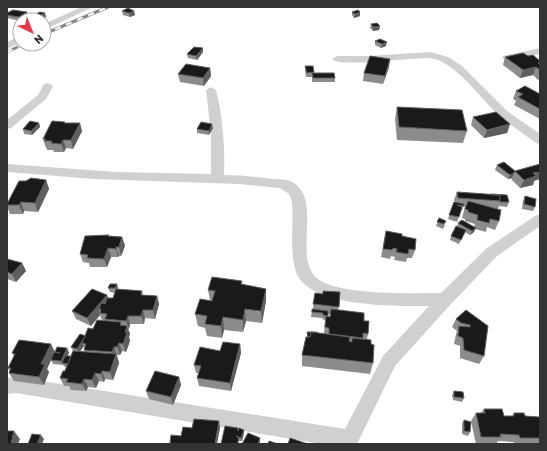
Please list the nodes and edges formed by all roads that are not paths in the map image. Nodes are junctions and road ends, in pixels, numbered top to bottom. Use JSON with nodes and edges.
{"nodes":[{"id":1,"x":89,"y":7,"type":"edge"},
{"id":2,"x":52,"y":23,"type":"edge"},
{"id":3,"x":540,"y":52,"type":"edge"},
{"id":4,"x":507,"y":58,"type":"edge"},
{"id":5,"x":337,"y":59,"type":"dead end"},
{"id":6,"x":48,"y":86,"type":"dead end"},
{"id":7,"x":211,"y":90,"type":"dead end"},
{"id":8,"x":7,"y":126,"type":"edge"},
{"id":9,"x":540,"y":140,"type":"edge"},
{"id":10,"x":7,"y":168,"type":"edge"},
{"id":11,"x":217,"y":179,"type":"junction"},
{"id":12,"x":540,"y":219,"type":"edge"},
{"id":13,"x":445,"y":300,"type":"junction"},
{"id":14,"x":7,"y":386,"type":"edge"},
{"id":15,"x":348,"y":441,"type":"edge"}],
"edges":[{"from":1,"to":2,"type":"street"},
{"from":3,"to":4,"type":"street"},
{"from":5,"to":9,"type":"street"},
{"from":6,"to":8,"type":"street"},
{"from":7,"to":11,"type":"street"},
{"from":10,"to":11,"type":"street"},
{"from":11,"to":13,"type":"street"},
{"from":12,"to":13,"type":"street"},
{"from":13,"to":15,"type":"street"},
{"from":14,"to":15,"type":"street"}]}
